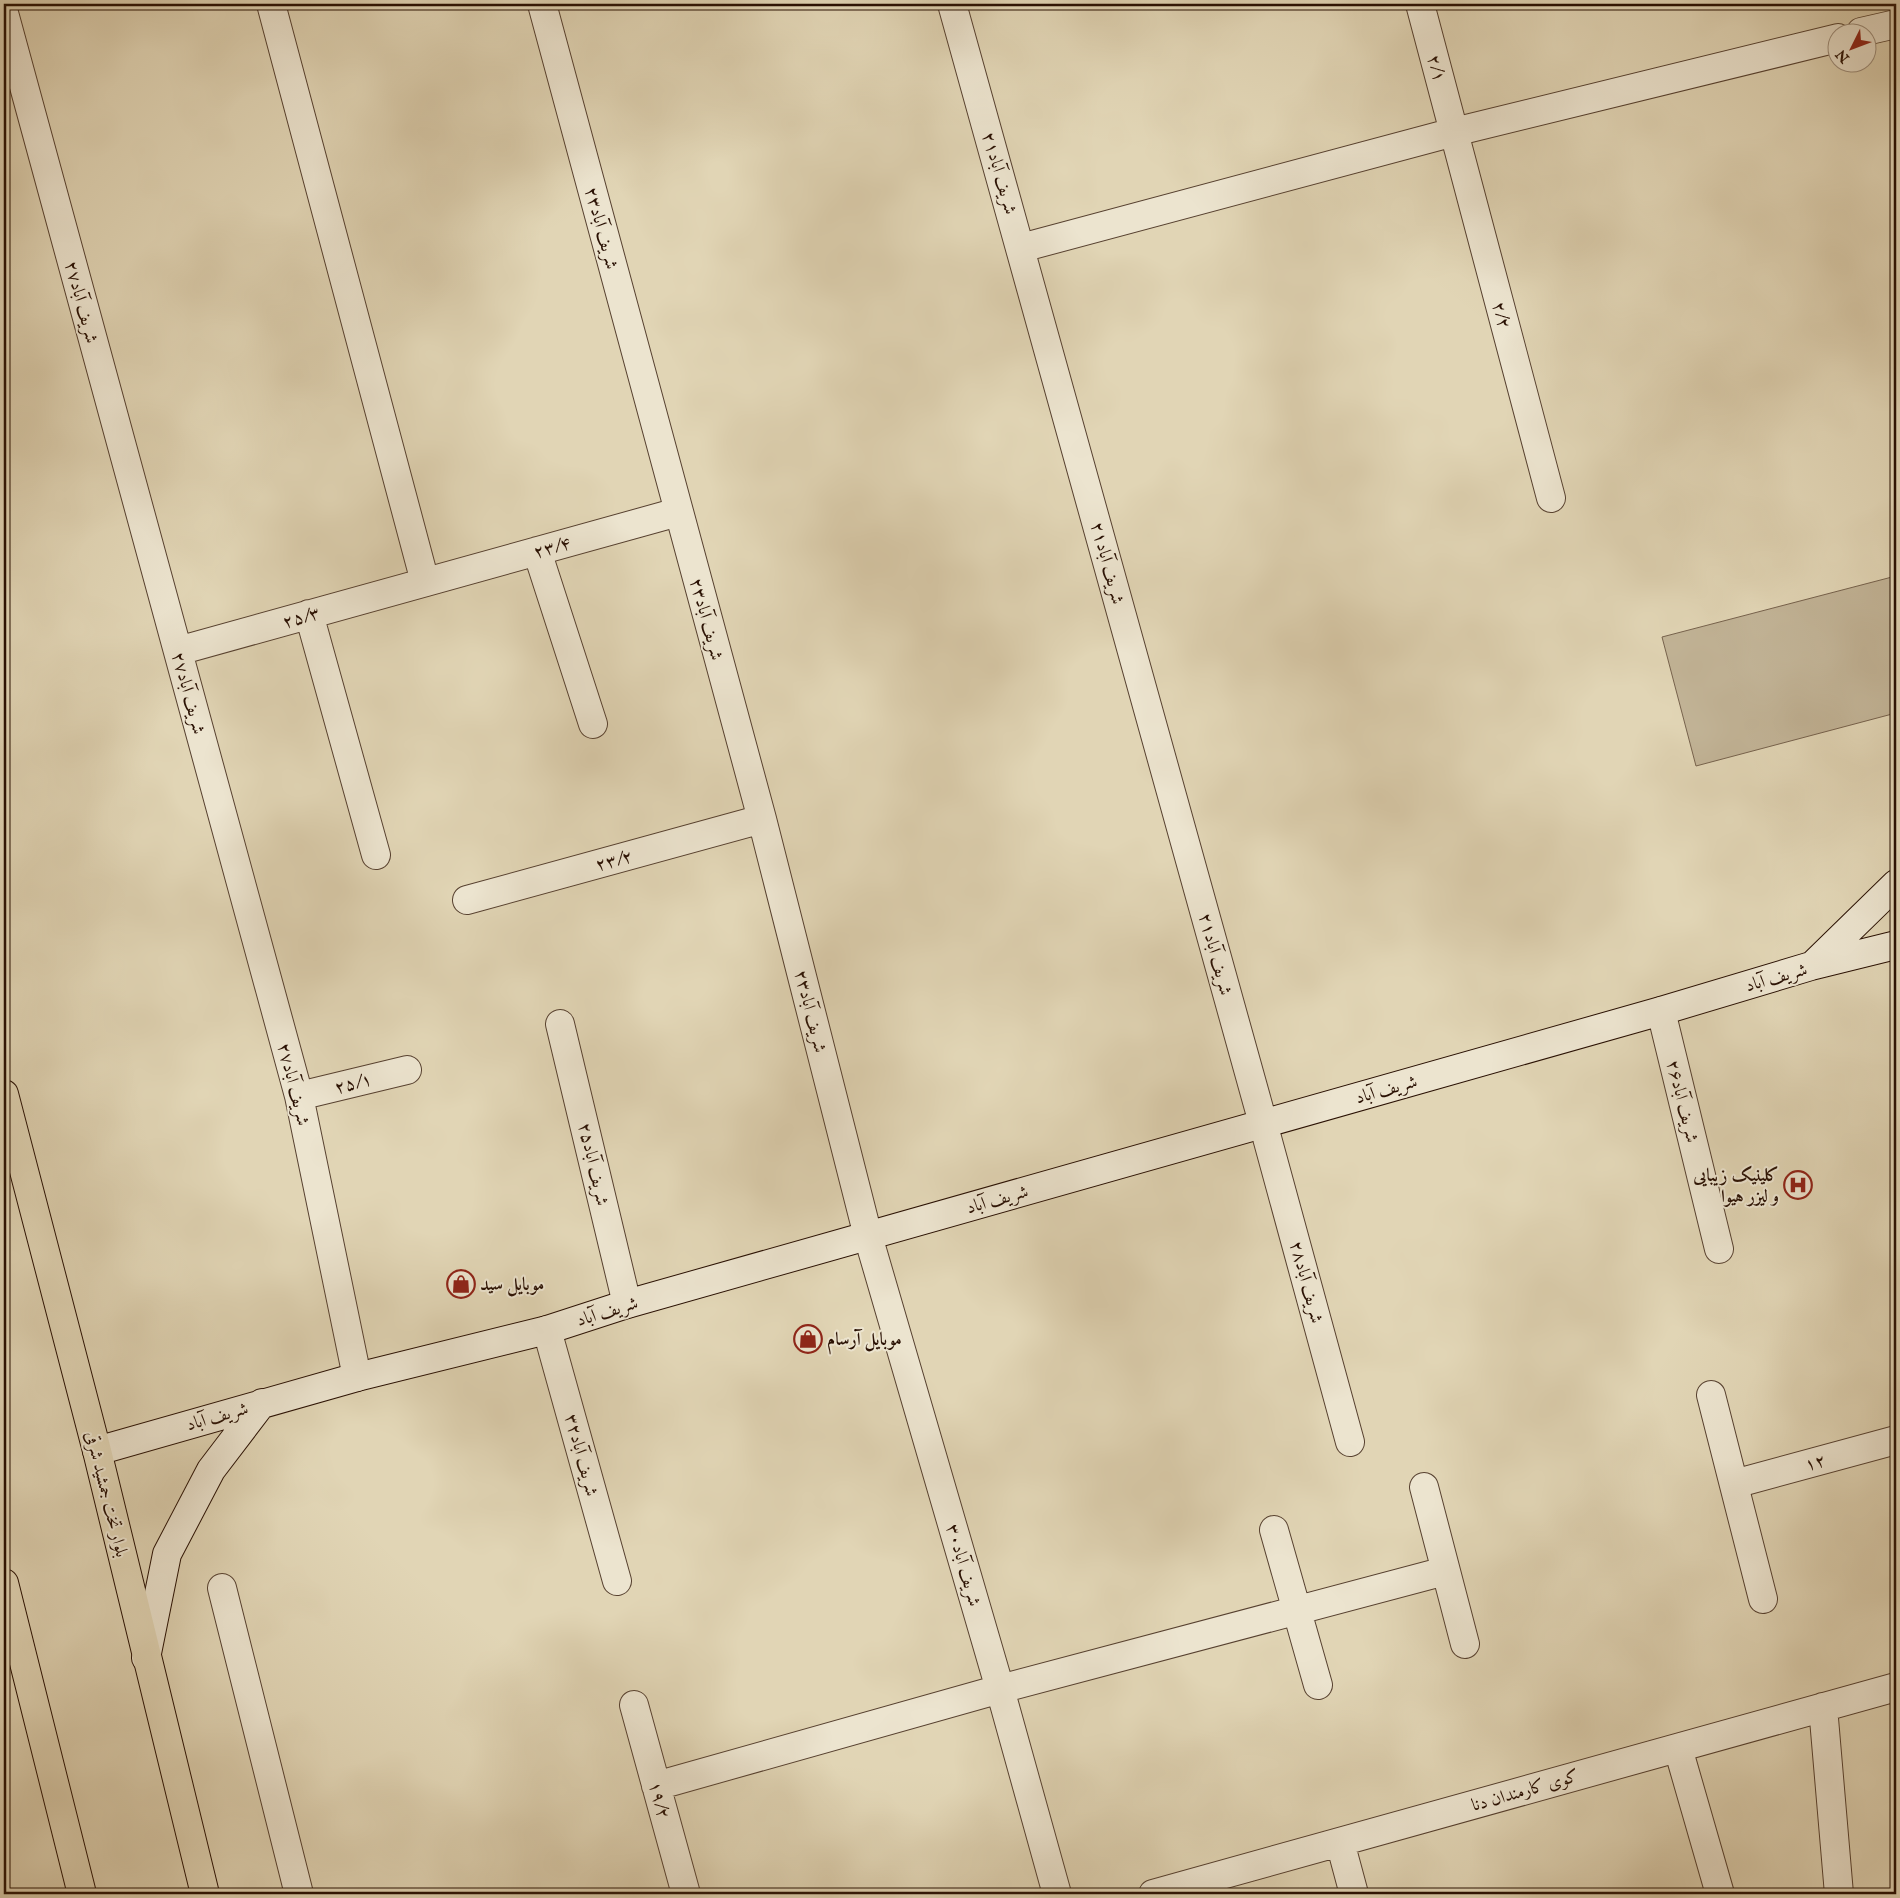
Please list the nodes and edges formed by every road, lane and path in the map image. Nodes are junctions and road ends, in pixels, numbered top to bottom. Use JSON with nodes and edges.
{"nodes":[{"id":1,"x":271,"y":4,"type":"edge"},
{"id":2,"x":542,"y":4,"type":"edge"},
{"id":3,"x":952,"y":4,"type":"edge"},
{"id":4,"x":1420,"y":4,"type":"edge"},
{"id":5,"x":4,"y":13,"type":"edge"},
{"id":6,"x":1896,"y":24,"type":"edge"},
{"id":7,"x":1878,"y":28,"type":"edge"},
{"id":8,"x":1828,"y":40,"type":"edge"},
{"id":9,"x":1454,"y":132,"type":"junction"},
{"id":10,"x":1021,"y":248,"type":"junction"},
{"id":11,"x":1550,"y":498,"type":"dead end"},
{"id":12,"x":678,"y":512,"type":"junction"},
{"id":13,"x":537,"y":551,"type":"junction"},
{"id":14,"x":425,"y":582,"type":"junction"},
{"id":15,"x":309,"y":614,"type":"junction"},
{"id":16,"x":178,"y":651,"type":"junction"},
{"id":17,"x":593,"y":724,"type":"dead end"},
{"id":18,"x":762,"y":819,"type":"junction"},
{"id":19,"x":376,"y":855,"type":"dead end"},
{"id":20,"x":1896,"y":884,"type":"edge"},
{"id":21,"x":467,"y":900,"type":"dead end"},
{"id":22,"x":1896,"y":945,"type":"edge"},
{"id":23,"x":1811,"y":966,"type":"junction"},
{"id":24,"x":1661,"y":1011,"type":"junction"},
{"id":25,"x":560,"y":1024,"type":"dead end"},
{"id":26,"x":407,"y":1070,"type":"dead end"},
{"id":27,"x":4,"y":1094,"type":"edge"},
{"id":28,"x":299,"y":1096,"type":"junction"},
{"id":29,"x":1264,"y":1123,"type":"junction"},
{"id":30,"x":868,"y":1236,"type":"junction"},
{"id":31,"x":1719,"y":1249,"type":"dead end"},
{"id":32,"x":627,"y":1304,"type":"junction"},
{"id":33,"x":547,"y":1330,"type":"junction"},
{"id":34,"x":357,"y":1377,"type":"junction"},
{"id":35,"x":1711,"y":1395,"type":"dead end"},
{"id":36,"x":262,"y":1403,"type":"junction"},
{"id":37,"x":1896,"y":1440,"type":"edge"},
{"id":38,"x":1350,"y":1442,"type":"dead end"},
{"id":39,"x":97,"y":1451,"type":"junction"},
{"id":40,"x":1734,"y":1484,"type":"junction"},
{"id":41,"x":1424,"y":1487,"type":"dead end"},
{"id":42,"x":1274,"y":1530,"type":"dead end"},
{"id":43,"x":1446,"y":1571,"type":"junction"},
{"id":44,"x":617,"y":1581,"type":"dead end"},
{"id":45,"x":4,"y":1583,"type":"edge"},
{"id":46,"x":222,"y":1588,"type":"dead end"},
{"id":47,"x":1764,"y":1599,"type":"dead end"},
{"id":48,"x":1297,"y":1610,"type":"junction"},
{"id":49,"x":1465,"y":1644,"type":"dead end"},
{"id":50,"x":146,"y":1658,"type":"junction"},
{"id":51,"x":1318,"y":1685,"type":"dead end"},
{"id":52,"x":1896,"y":1687,"type":"edge"},
{"id":53,"x":1000,"y":1689,"type":"junction"},
{"id":54,"x":634,"y":1705,"type":"dead end"},
{"id":55,"x":1823,"y":1707,"type":"junction"},
{"id":56,"x":1678,"y":1748,"type":"junction"},
{"id":57,"x":656,"y":1786,"type":"junction"},
{"id":58,"x":1340,"y":1842,"type":"junction"},
{"id":59,"x":82,"y":1894,"type":"edge"},
{"id":60,"x":205,"y":1894,"type":"edge"},
{"id":61,"x":299,"y":1894,"type":"edge"},
{"id":62,"x":686,"y":1894,"type":"edge"},
{"id":63,"x":1056,"y":1894,"type":"edge"},
{"id":64,"x":1153,"y":1894,"type":"edge"},
{"id":65,"x":1354,"y":1894,"type":"edge"},
{"id":66,"x":1720,"y":1894,"type":"edge"},
{"id":67,"x":1839,"y":1894,"type":"edge"}],
"edges":[{"from":1,"to":14,"type":"street"},
{"from":2,"to":12,"type":"street","name":"شریف آباد۲۳"},
{"from":3,"to":10,"type":"street","name":"شریف آباد۲۱"},
{"from":4,"to":9,"type":"street","name":"۲/۱"},
{"from":5,"to":16,"type":"street","name":"شریف آباد۲۷"},
{"from":6,"to":7,"type":"street"},
{"from":8,"to":9,"type":"street"},
{"from":9,"to":10,"type":"street"},
{"from":9,"to":11,"type":"street","name":"۲/۲"},
{"from":10,"to":29,"type":"street","name":"شریف آباد۲۱"},
{"from":12,"to":13,"type":"street","name":"۲۳/۴"},
{"from":12,"to":18,"type":"street","name":"شریف آباد۲۳"},
{"from":13,"to":14,"type":"street","name":"۲۳/۴"},
{"from":13,"to":17,"type":"street"},
{"from":14,"to":15,"type":"street","name":"۲۵/۳"},
{"from":15,"to":16,"type":"street","name":"۲۵/۳"},
{"from":15,"to":19,"type":"street"},
{"from":16,"to":28,"type":"street","name":"شریف آباد۲۷"},
{"from":18,"to":21,"type":"street","name":"۲۳/۲"},
{"from":18,"to":30,"type":"street","name":"شریف آباد۲۳"},
{"from":20,"to":23,"type":"street"},
{"from":22,"to":23,"type":"street","name":"شریف آباد"},
{"from":23,"to":24,"type":"street","name":"شریف آباد"},
{"from":24,"to":29,"type":"street","name":"شریف آباد"},
{"from":24,"to":31,"type":"street","name":"شریف آباد۲۶"},
{"from":25,"to":32,"type":"street","name":"شریف آباد۲۵"},
{"from":26,"to":28,"type":"street","name":"۲۵/۱"},
{"from":27,"to":39,"type":"main road","name":"بلوار تخت جمشید شرقی"},
{"from":28,"to":34,"type":"street","name":"شریف آباد۲۷"},
{"from":29,"to":30,"type":"street","name":"شریف آباد"},
{"from":29,"to":38,"type":"street","name":"شریف آباد۲۸"},
{"from":30,"to":32,"type":"street","name":"شریف آباد"},
{"from":30,"to":53,"type":"street","name":"شریف آباد۳۰"},
{"from":32,"to":33,"type":"street","name":"شریف آباد"},
{"from":33,"to":34,"type":"street","name":"شریف آباد"},
{"from":33,"to":44,"type":"street","name":"شریف آباد۳۲"},
{"from":34,"to":36,"type":"street","name":"شریف آباد"},
{"from":35,"to":40,"type":"street"},
{"from":36,"to":39,"type":"street","name":"شریف آباد"},
{"from":36,"to":50,"type":"street"},
{"from":37,"to":40,"type":"street","name":"۱۲"},
{"from":39,"to":50,"type":"main road","name":"بلوار تخت جمشید شرقی"},
{"from":40,"to":47,"type":"street"},
{"from":41,"to":43,"type":"street"},
{"from":42,"to":48,"type":"street"},
{"from":43,"to":48,"type":"street"},
{"from":43,"to":49,"type":"street"},
{"from":45,"to":59,"type":"main road"},
{"from":46,"to":61,"type":"street"},
{"from":48,"to":51,"type":"street"},
{"from":48,"to":53,"type":"street"},
{"from":50,"to":60,"type":"main road","name":"بلوار تخت جمشید شرقی"},
{"from":52,"to":55,"type":"street","name":"کوی کارمندان دنا"},
{"from":53,"to":57,"type":"street"},
{"from":53,"to":63,"type":"street","name":"شریف آباد۳۰"},
{"from":54,"to":57,"type":"street","name":"۱۹/۲"},
{"from":55,"to":56,"type":"street","name":"کوی کارمندان دنا"},
{"from":55,"to":67,"type":"street"},
{"from":56,"to":58,"type":"street","name":"کوی کارمندان دنا"},
{"from":56,"to":66,"type":"street"},
{"from":57,"to":62,"type":"street","name":"۱۹/۲"},
{"from":58,"to":64,"type":"street","name":"کوی کارمندان دنا"},
{"from":58,"to":65,"type":"street"}]}
